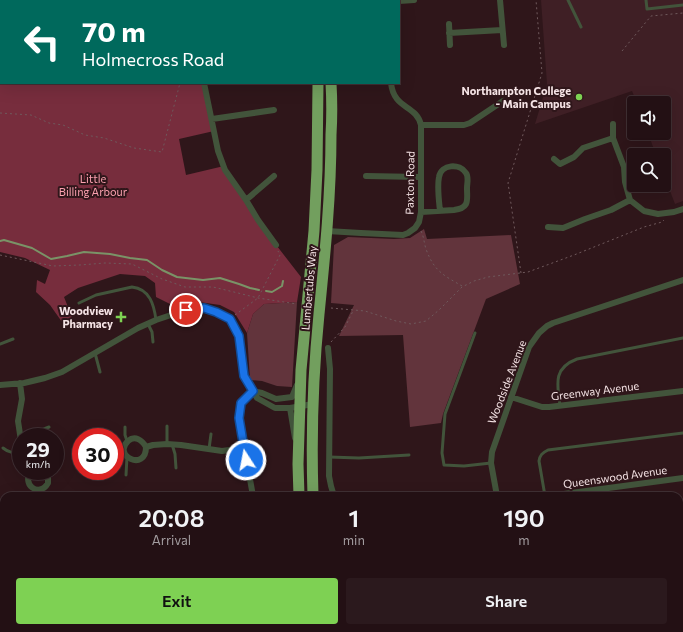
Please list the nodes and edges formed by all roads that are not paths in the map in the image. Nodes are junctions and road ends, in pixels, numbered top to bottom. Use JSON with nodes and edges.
{"nodes":[{"id":1,"x":414,"y":0,"type":"edge"},
{"id":2,"x":500,"y":0,"type":"edge"},
{"id":3,"x":568,"y":0,"type":"edge"},
{"id":4,"x":646,"y":0,"type":"edge"},
{"id":5,"x":400,"y":2,"type":"edge"},
{"id":6,"x":683,"y":5,"type":"edge"},
{"id":7,"x":449,"y":24,"type":"dead end"},
{"id":8,"x":581,"y":27,"type":"dead end"},
{"id":9,"x":502,"y":30,"type":"junction"},
{"id":10,"x":450,"y":34,"type":"junction"},
{"id":11,"x":450,"y":45,"type":"dead end"},
{"id":12,"x":504,"y":45,"type":"dead end"},
{"id":13,"x":204,"y":84,"type":"edge"},
{"id":14,"x":318,"y":84,"type":"edge"},
{"id":15,"x":331,"y":84,"type":"edge"},
{"id":16,"x":391,"y":84,"type":"edge"},
{"id":17,"x":503,"y":101,"type":"dead end"},
{"id":18,"x":274,"y":110,"type":"dead end"},
{"id":19,"x":212,"y":119,"type":"junction"},
{"id":20,"x":613,"y":124,"type":"dead end"},
{"id":21,"x":420,"y":126,"type":"junction"},
{"id":22,"x":613,"y":138,"type":"junction"},
{"id":23,"x":554,"y":159,"type":"dead end"},
{"id":24,"x":274,"y":176,"type":"dead end"},
{"id":25,"x":366,"y":176,"type":"dead end"},
{"id":26,"x":420,"y":177,"type":"junction"},
{"id":27,"x":246,"y":200,"type":"junction"},
{"id":28,"x":630,"y":200,"type":"junction"},
{"id":29,"x":683,"y":209,"type":"edge"},
{"id":30,"x":440,"y":211,"type":"junction"},
{"id":31,"x":420,"y":212,"type":"junction"},
{"id":32,"x":548,"y":227,"type":"dead end"},
{"id":33,"x":327,"y":230,"type":"junction"},
{"id":34,"x":276,"y":244,"type":"road end"},
{"id":35,"x":683,"y":280,"type":"edge"},
{"id":36,"x":79,"y":303,"type":"dead end"},
{"id":37,"x":156,"y":320,"type":"junction"},
{"id":38,"x":148,"y":324,"type":"junction"},
{"id":39,"x":475,"y":333,"type":"dead end"},
{"id":40,"x":683,"y":338,"type":"edge"},
{"id":41,"x":13,"y":339,"type":"dead end"},
{"id":42,"x":153,"y":342,"type":"dead end"},
{"id":43,"x":0,"y":344,"type":"edge"},
{"id":44,"x":328,"y":348,"type":"road end"},
{"id":45,"x":95,"y":353,"type":"junction"},
{"id":46,"x":301,"y":370,"type":"junction"},
{"id":47,"x":100,"y":372,"type":"dead end"},
{"id":48,"x":20,"y":383,"type":"junction"},
{"id":49,"x":0,"y":385,"type":"edge"},
{"id":50,"x":253,"y":391,"type":"junction"},
{"id":51,"x":683,"y":391,"type":"edge"},
{"id":52,"x":511,"y":397,"type":"junction"},
{"id":53,"x":313,"y":404,"type":"junction"},
{"id":54,"x":560,"y":406,"type":"junction"},
{"id":55,"x":295,"y":408,"type":"junction"},
{"id":56,"x":167,"y":426,"type":"dead end"},
{"id":57,"x":125,"y":427,"type":"dead end"},
{"id":58,"x":19,"y":428,"type":"edge"},
{"id":59,"x":683,"y":433,"type":"edge"},
{"id":60,"x":211,"y":434,"type":"dead end"},
{"id":61,"x":128,"y":441,"type":"junction"},
{"id":62,"x":169,"y":444,"type":"junction"},
{"id":63,"x":146,"y":447,"type":"junction"},
{"id":64,"x":3,"y":448,"type":"dead end"},
{"id":65,"x":244,"y":448,"type":"junction"},
{"id":66,"x":209,"y":449,"type":"junction"},
{"id":67,"x":12,"y":452,"type":"edge"},
{"id":68,"x":409,"y":455,"type":"dead end"},
{"id":69,"x":127,"y":457,"type":"junction"},
{"id":70,"x":329,"y":458,"type":"junction"},
{"id":71,"x":491,"y":463,"type":"junction"},
{"id":72,"x":176,"y":468,"type":"dead end"},
{"id":73,"x":126,"y":475,"type":"dead end"},
{"id":74,"x":683,"y":478,"type":"edge"},
{"id":75,"x":28,"y":480,"type":"edge"},
{"id":76,"x":48,"y":480,"type":"edge"},
{"id":77,"x":252,"y":492,"type":"edge"},
{"id":78,"x":299,"y":492,"type":"edge"},
{"id":79,"x":312,"y":492,"type":"edge"},
{"id":80,"x":333,"y":492,"type":"edge"},
{"id":81,"x":496,"y":492,"type":"edge"},
{"id":82,"x":544,"y":492,"type":"edge"},
{"id":83,"x":597,"y":492,"type":"edge"}],
"edges":[{"from":1,"to":5,"type":"street"},
{"from":2,"to":9,"type":"street"},
{"from":3,"to":8,"type":"lane"},
{"from":4,"to":6,"type":"lane"},
{"from":7,"to":10,"type":"street"},
{"from":9,"to":10,"type":"street"},
{"from":9,"to":12,"type":"street"},
{"from":10,"to":11,"type":"street"},
{"from":13,"to":19,"type":"street"},
{"from":14,"to":46,"type":"highway","name":"Lumbertubs Way"},
{"from":15,"to":33,"type":"highway","name":"Lumbertubs Way"},
{"from":16,"to":21,"type":"street"},
{"from":17,"to":21,"type":"street"},
{"from":18,"to":19,"type":"street"},
{"from":19,"to":27,"type":"street"},
{"from":20,"to":22,"type":"street"},
{"from":21,"to":26,"type":"street","name":"Paxton Road"},
{"from":22,"to":23,"type":"street"},
{"from":22,"to":28,"type":"street"},
{"from":24,"to":27,"type":"street"},
{"from":25,"to":26,"type":"street"},
{"from":26,"to":31,"type":"street","name":"Paxton Road"},
{"from":27,"to":34,"type":"street"},
{"from":28,"to":29,"type":"street"},
{"from":28,"to":32,"type":"street"},
{"from":30,"to":30,"type":"street"},
{"from":30,"to":31,"type":"street"},
{"from":31,"to":33,"type":"street","name":"Paxton Road"},
{"from":33,"to":53,"type":"highway","name":"Lumbertubs Way"},
{"from":35,"to":52,"type":"street","name":"Woodside Avenue"},
{"from":36,"to":37,"type":"lane"},
{"from":37,"to":38,"type":"street"},
{"from":37,"to":50,"type":"street"},
{"from":38,"to":42,"type":"lane"},
{"from":38,"to":45,"type":"street"},
{"from":39,"to":71,"type":"lane"},
{"from":40,"to":54,"type":"lane"},
{"from":41,"to":43,"type":"lane"},
{"from":44,"to":70,"type":"street"},
{"from":45,"to":47,"type":"lane"},
{"from":45,"to":48,"type":"street"},
{"from":46,"to":50,"type":"street"},
{"from":46,"to":55,"type":"highway","name":"Lumbertubs Way"},
{"from":48,"to":49,"type":"street"},
{"from":48,"to":58,"type":"street"},
{"from":50,"to":55,"type":"street"},
{"from":50,"to":65,"type":"street"},
{"from":51,"to":54,"type":"street","name":"Greenway Avenue"},
{"from":52,"to":54,"type":"street","name":"Greenway Avenue"},
{"from":52,"to":71,"type":"street","name":"Woodside Avenue"},
{"from":53,"to":55,"type":"street"},
{"from":53,"to":79,"type":"highway","name":"Lumbertubs Way"},
{"from":55,"to":78,"type":"highway","name":"Lumbertubs Way"},
{"from":56,"to":62,"type":"lane"},
{"from":57,"to":61,"type":"lane"},
{"from":59,"to":82,"type":"lane"},
{"from":60,"to":66,"type":"lane"},
{"from":61,"to":63,"type":"street"},
{"from":61,"to":69,"type":"street"},
{"from":62,"to":63,"type":"street"},
{"from":62,"to":66,"type":"street"},
{"from":62,"to":72,"type":"lane"},
{"from":63,"to":69,"type":"street"},
{"from":64,"to":67,"type":"lane"},
{"from":65,"to":66,"type":"street"},
{"from":65,"to":77,"type":"street"},
{"from":68,"to":70,"type":"lane"},
{"from":69,"to":73,"type":"lane"},
{"from":70,"to":80,"type":"street"},
{"from":71,"to":81,"type":"street","name":"Woodside Avenue"},
{"from":74,"to":83,"type":"street","name":"Queenswood Avenue"},
{"from":75,"to":76,"type":"street"}]}
